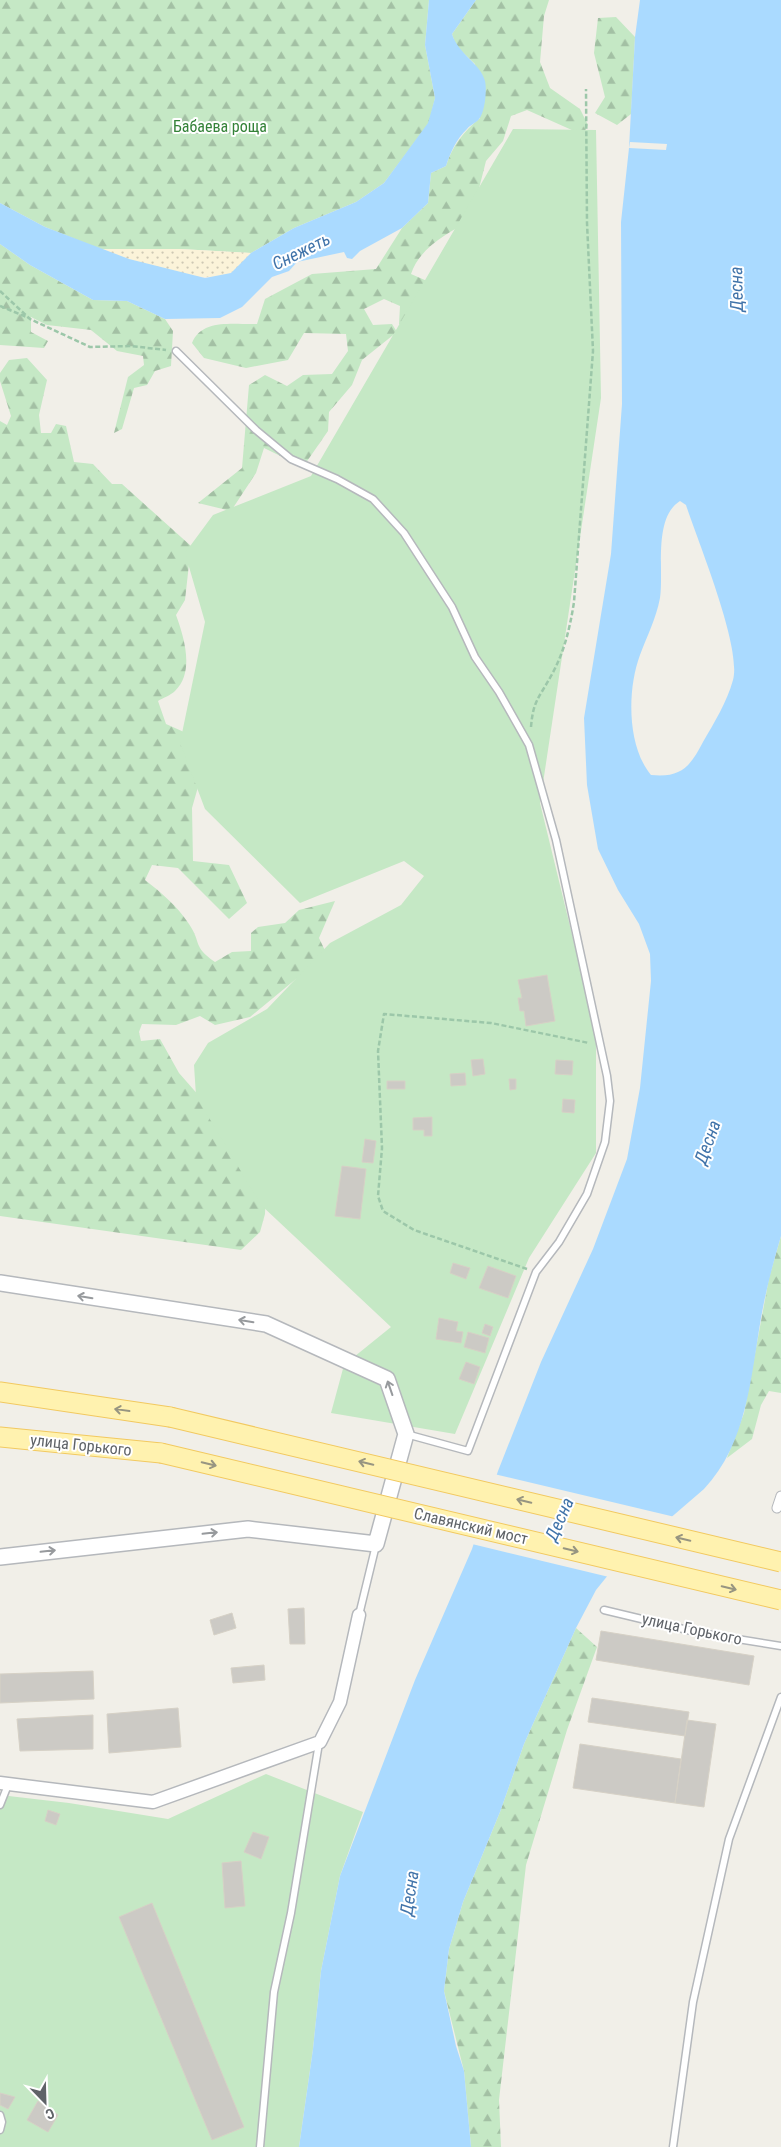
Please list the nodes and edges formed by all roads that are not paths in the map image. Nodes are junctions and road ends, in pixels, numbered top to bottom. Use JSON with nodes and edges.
{"nodes":[{"id":1,"x":176,"y":351,"type":"road end"},
{"id":2,"x":0,"y":1283,"type":"edge"},
{"id":3,"x":0,"y":1392,"type":"edge"},
{"id":4,"x":406,"y":1434,"type":"junction"},
{"id":5,"x":0,"y":1437,"type":"edge"},
{"id":6,"x":162,"y":1453,"type":"joint"},
{"id":7,"x":781,"y":1496,"type":"edge"},
{"id":8,"x":778,"y":1508,"type":"dead end"},
{"id":9,"x":376,"y":1544,"type":"junction"},
{"id":10,"x":0,"y":1557,"type":"edge"},
{"id":11,"x":781,"y":1562,"type":"edge"},
{"id":12,"x":781,"y":1600,"type":"edge"},
{"id":13,"x":604,"y":1610,"type":"dead end"},
{"id":14,"x":359,"y":1615,"type":"joint"},
{"id":15,"x":781,"y":1646,"type":"edge"},
{"id":16,"x":781,"y":1697,"type":"edge"},
{"id":17,"x":320,"y":1742,"type":"junction"},
{"id":18,"x":4,"y":1784,"type":"edge"},
{"id":19,"x":0,"y":1806,"type":"edge"},
{"id":20,"x":0,"y":2115,"type":"edge"},
{"id":21,"x":0,"y":2130,"type":"edge"},
{"id":22,"x":260,"y":2147,"type":"edge"},
{"id":23,"x":672,"y":2147,"type":"edge"}],
"edges":[{"from":1,"to":4,"type":"lane"},
{"from":4,"to":2,"type":"street","one_way":true},
{"from":11,"to":3,"type":"main road","one_way":true,"bridge":true},
{"from":4,"to":9,"type":"street"},
{"from":5,"to":6,"type":"main road","name":"улица Горького"},
{"from":6,"to":12,"type":"main road","name":"Славянский мост","one_way":true,"bridge":true},
{"from":7,"to":8,"type":"street"},
{"from":10,"to":9,"type":"street","one_way":true},
{"from":9,"to":14,"type":"lane"},
{"from":13,"to":15,"type":"lane","name":"улица Горького"},
{"from":14,"to":17,"type":"street"},
{"from":16,"to":23,"type":"lane"},
{"from":17,"to":18,"type":"street"},
{"from":17,"to":22,"type":"lane"},
{"from":18,"to":19,"type":"lane"},
{"from":20,"to":21,"type":"lane"}]}
